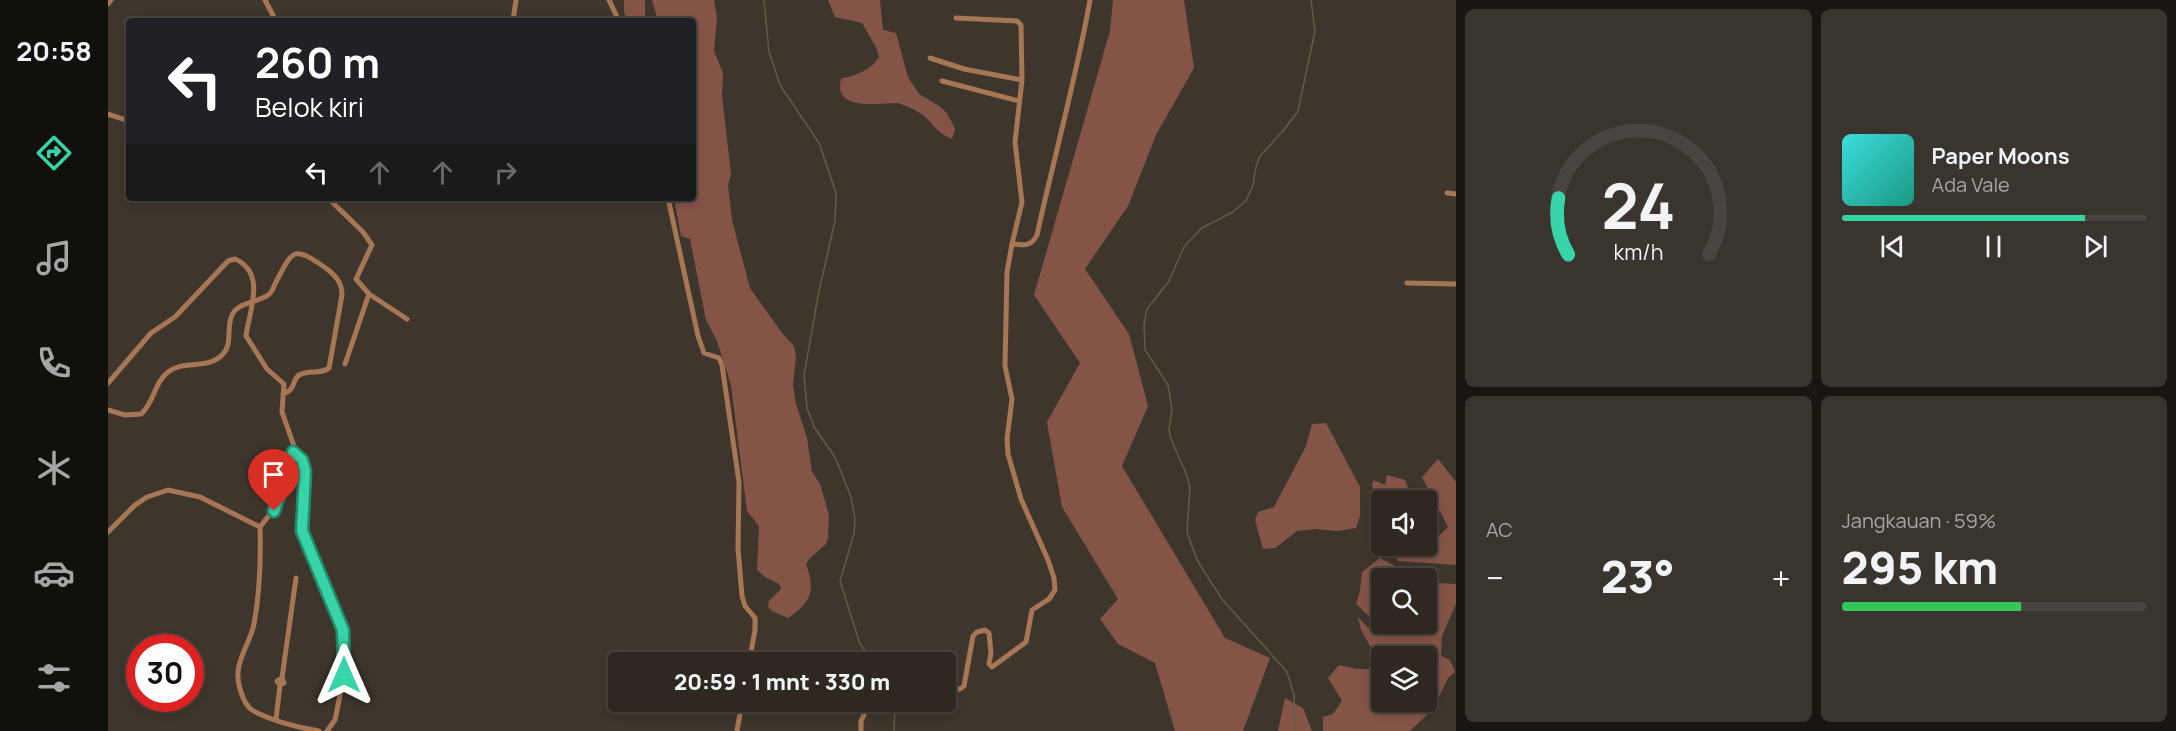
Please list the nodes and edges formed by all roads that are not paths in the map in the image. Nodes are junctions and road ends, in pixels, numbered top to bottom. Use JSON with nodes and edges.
{"nodes":[{"id":1,"x":111,"y":0,"type":"edge"},
{"id":2,"x":265,"y":0,"type":"edge"},
{"id":3,"x":516,"y":0,"type":"edge"},
{"id":4,"x":609,"y":0,"type":"edge"},
{"id":5,"x":1090,"y":0,"type":"edge"},
{"id":6,"x":108,"y":4,"type":"edge"},
{"id":7,"x":274,"y":18,"type":"edge"},
{"id":8,"x":513,"y":18,"type":"edge"},
{"id":9,"x":618,"y":18,"type":"edge"},
{"id":10,"x":956,"y":18,"type":"dead end"},
{"id":11,"x":930,"y":58,"type":"dead end"},
{"id":12,"x":1022,"y":80,"type":"junction"},
{"id":13,"x":942,"y":81,"type":"dead end"},
{"id":14,"x":1019,"y":101,"type":"junction"},
{"id":15,"x":108,"y":114,"type":"edge"},
{"id":16,"x":126,"y":120,"type":"edge"},
{"id":17,"x":1447,"y":193,"type":"dead end"},
{"id":18,"x":1456,"y":194,"type":"edge"},
{"id":19,"x":331,"y":201,"type":"edge"},
{"id":20,"x":669,"y":201,"type":"edge"},
{"id":21,"x":1012,"y":244,"type":"junction"},
{"id":22,"x":1407,"y":283,"type":"dead end"},
{"id":23,"x":1456,"y":284,"type":"edge"},
{"id":24,"x":369,"y":294,"type":"junction"},
{"id":25,"x":253,"y":301,"type":"junction"},
{"id":26,"x":407,"y":320,"type":"dead end"},
{"id":27,"x":345,"y":364,"type":"dead end"},
{"id":28,"x":108,"y":383,"type":"edge"},
{"id":29,"x":284,"y":394,"type":"junction"},
{"id":30,"x":108,"y":410,"type":"edge"},
{"id":31,"x":293,"y":452,"type":"junction"},
{"id":32,"x":110,"y":524,"type":"edge"},
{"id":33,"x":260,"y":527,"type":"junction"},
{"id":34,"x":108,"y":532,"type":"edge"},
{"id":35,"x":296,"y":578,"type":"dead end"},
{"id":36,"x":751,"y":652,"type":"edge"},
{"id":37,"x":956,"y":689,"type":"edge"},
{"id":38,"x":740,"y":712,"type":"edge"},
{"id":39,"x":865,"y":712,"type":"edge"},
{"id":40,"x":276,"y":719,"type":"junction"},
{"id":41,"x":298,"y":729,"type":"edge"},
{"id":42,"x":319,"y":731,"type":"edge"},
{"id":43,"x":327,"y":731,"type":"edge"},
{"id":44,"x":736,"y":731,"type":"edge"},
{"id":45,"x":861,"y":731,"type":"edge"}],
"edges":[{"from":1,"to":6,"type":"street"},
{"from":2,"to":7,"type":"street"},
{"from":3,"to":8,"type":"street"},
{"from":4,"to":9,"type":"street"},
{"from":5,"to":21,"type":"street"},
{"from":10,"to":12,"type":"street"},
{"from":11,"to":12,"type":"street"},
{"from":12,"to":14,"type":"street"},
{"from":13,"to":14,"type":"street"},
{"from":14,"to":21,"type":"street"},
{"from":15,"to":16,"type":"street"},
{"from":17,"to":18,"type":"street"},
{"from":19,"to":24,"type":"street"},
{"from":20,"to":36,"type":"street"},
{"from":21,"to":37,"type":"street"},
{"from":22,"to":23,"type":"street"},
{"from":24,"to":26,"type":"street"},
{"from":24,"to":27,"type":"street"},
{"from":25,"to":28,"type":"street"},
{"from":25,"to":29,"type":"street"},
{"from":25,"to":29,"type":"street"},
{"from":25,"to":30,"type":"street"},
{"from":29,"to":31,"type":"street"},
{"from":31,"to":33,"type":"street"},
{"from":31,"to":43,"type":"street"},
{"from":32,"to":33,"type":"street"},
{"from":32,"to":34,"type":"street"},
{"from":33,"to":40,"type":"street"},
{"from":35,"to":40,"type":"street"},
{"from":38,"to":44,"type":"street"},
{"from":39,"to":45,"type":"street"},
{"from":40,"to":41,"type":"street"},
{"from":41,"to":42,"type":"street"}]}
